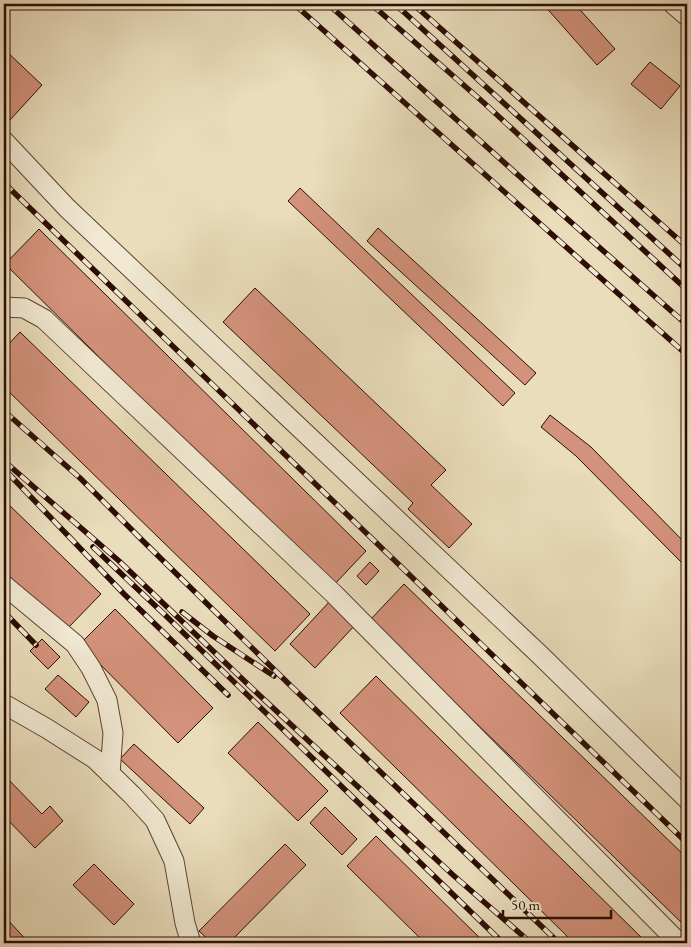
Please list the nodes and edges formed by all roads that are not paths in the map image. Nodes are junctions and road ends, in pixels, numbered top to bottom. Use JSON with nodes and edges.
{"nodes":[{"id":1,"x":673,"y":4,"type":"edge"},
{"id":2,"x":687,"y":16,"type":"edge"},
{"id":3,"x":4,"y":141,"type":"edge"},
{"id":4,"x":4,"y":307,"type":"edge"},
{"id":5,"x":4,"y":585,"type":"edge"},
{"id":6,"x":4,"y":704,"type":"edge"},
{"id":7,"x":110,"y":774,"type":"junction"},
{"id":8,"x":687,"y":798,"type":"edge"},
{"id":9,"x":191,"y":943,"type":"edge"},
{"id":10,"x":679,"y":943,"type":"edge"}],
"edges":[{"from":1,"to":2,"type":"street"},
{"from":3,"to":8,"type":"street"},
{"from":4,"to":10,"type":"street"},
{"from":5,"to":7,"type":"street"},
{"from":6,"to":7,"type":"street"},
{"from":7,"to":9,"type":"street"}]}
